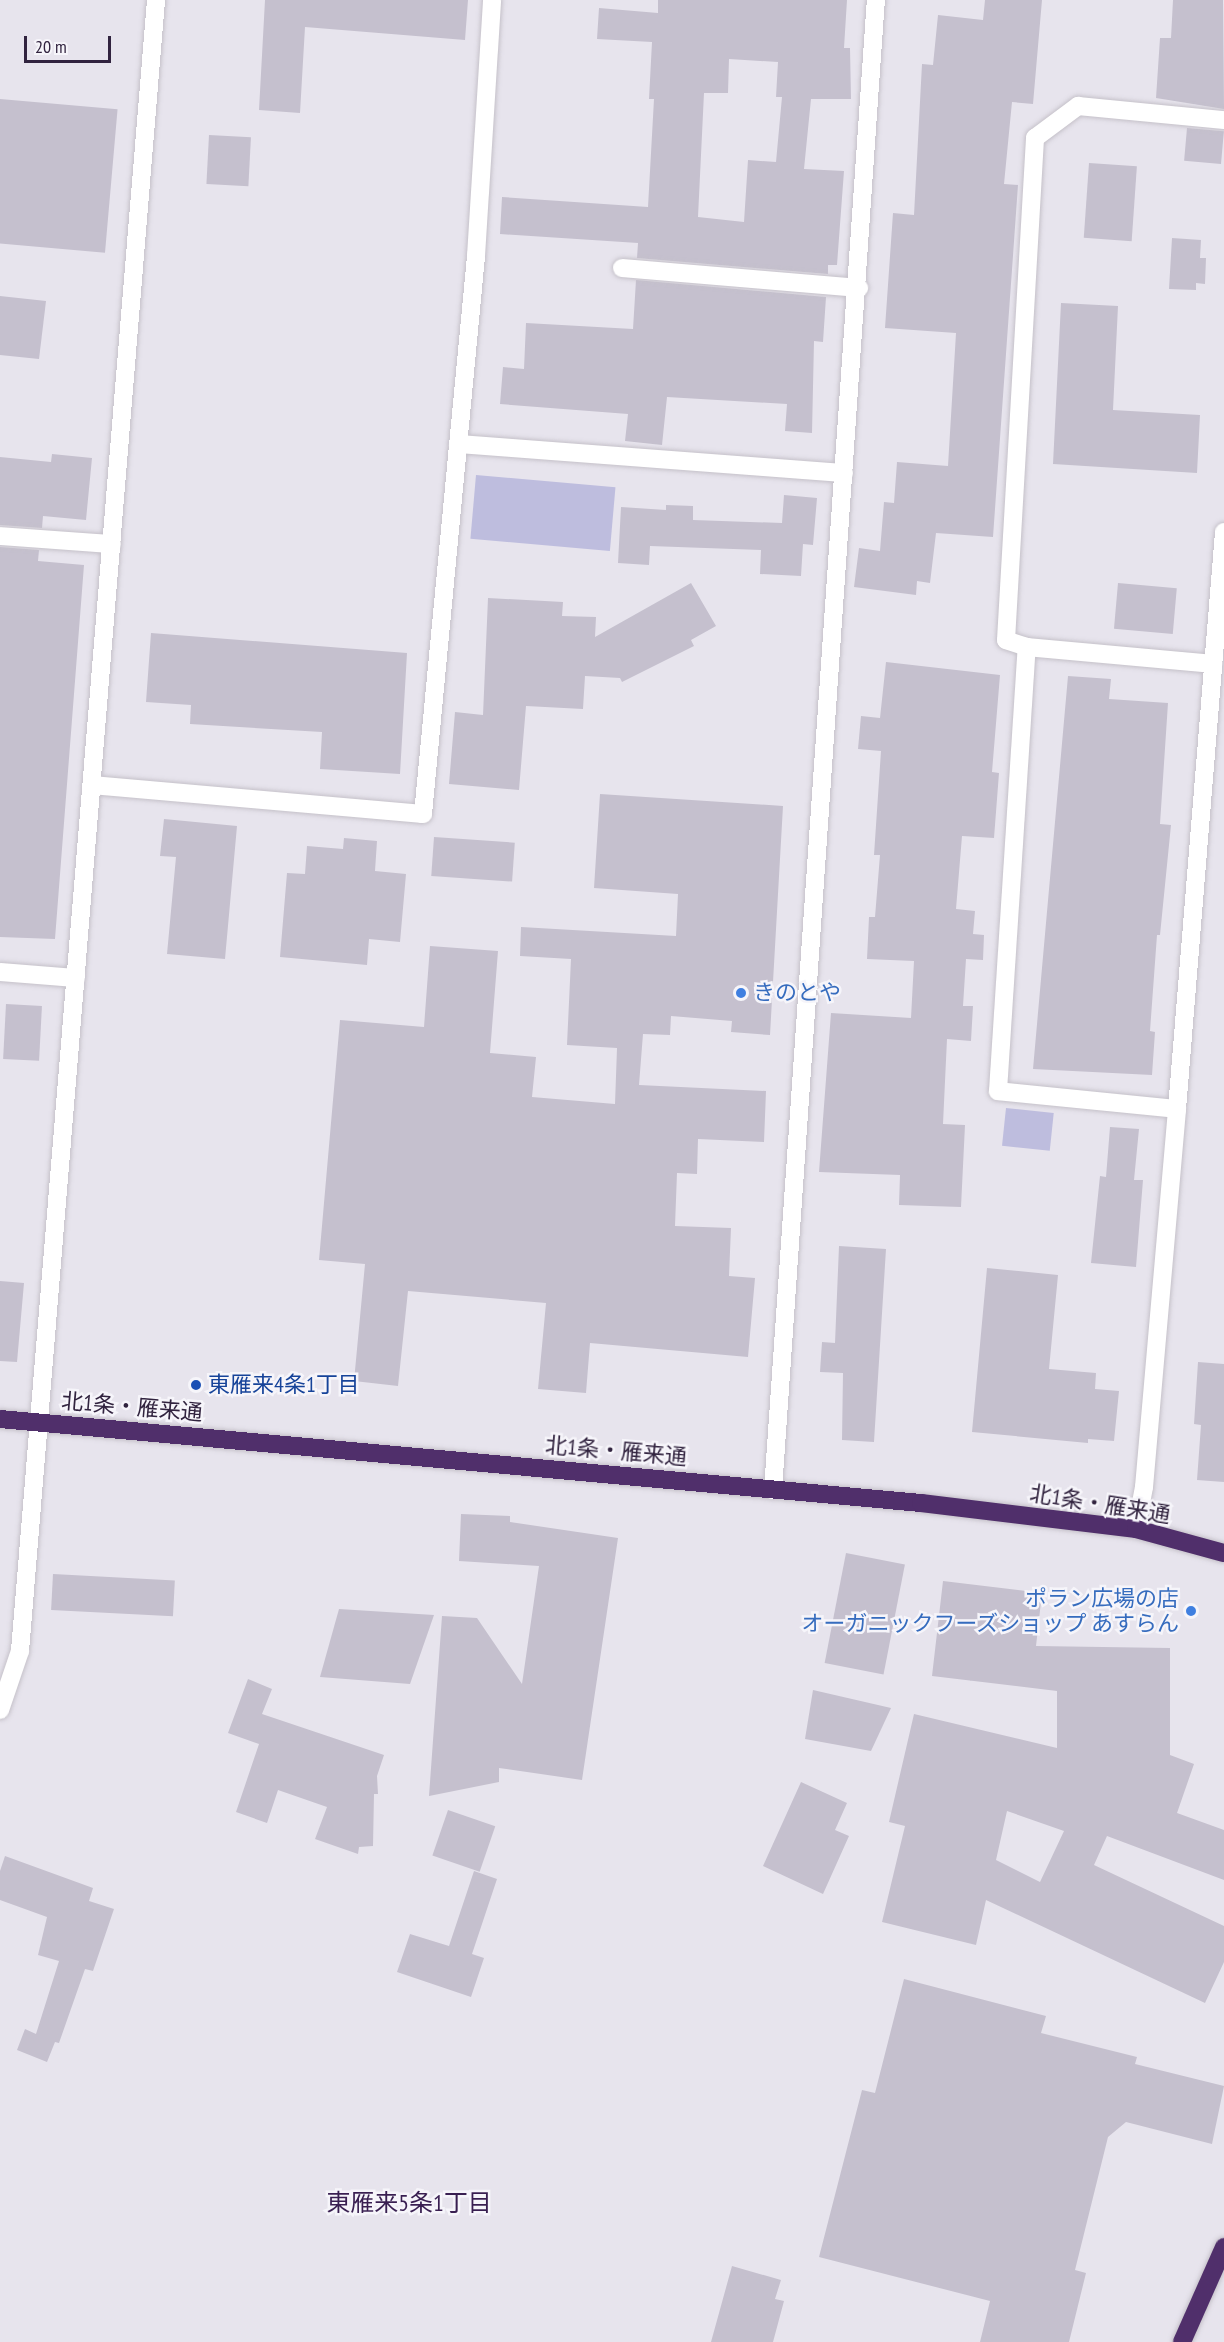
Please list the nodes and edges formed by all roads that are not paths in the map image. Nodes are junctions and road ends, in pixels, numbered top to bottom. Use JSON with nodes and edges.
{"nodes":[{"id":1,"x":156,"y":0,"type":"edge"},
{"id":2,"x":492,"y":0,"type":"edge"},
{"id":3,"x":876,"y":0,"type":"edge"},
{"id":4,"x":1224,"y":120,"type":"edge"},
{"id":5,"x":622,"y":268,"type":"dead end"},
{"id":6,"x":859,"y":288,"type":"junction"},
{"id":7,"x":458,"y":444,"type":"junction"},
{"id":8,"x":844,"y":473,"type":"junction"},
{"id":9,"x":1224,"y":532,"type":"edge"},
{"id":10,"x":0,"y":536,"type":"edge"},
{"id":11,"x":112,"y":544,"type":"junction"},
{"id":12,"x":1027,"y":647,"type":"junction"},
{"id":13,"x":1214,"y":664,"type":"junction"},
{"id":14,"x":92,"y":785,"type":"junction"},
{"id":15,"x":0,"y":972,"type":"edge"},
{"id":16,"x":76,"y":978,"type":"junction"},
{"id":17,"x":1177,"y":1109,"type":"junction"},
{"id":18,"x":0,"y":1419,"type":"edge"},
{"id":19,"x":38,"y":1423,"type":"junction"},
{"id":20,"x":773,"y":1490,"type":"junction"},
{"id":21,"x":1136,"y":1529,"type":"junction"},
{"id":22,"x":1224,"y":1552,"type":"edge"},
{"id":23,"x":0,"y":1710,"type":"edge"},
{"id":24,"x":1224,"y":2247,"type":"edge"},
{"id":25,"x":1182,"y":2342,"type":"edge"}],
"edges":[{"from":1,"to":11,"type":"street"},
{"from":2,"to":7,"type":"street"},
{"from":3,"to":6,"type":"street"},
{"from":4,"to":12,"type":"street"},
{"from":5,"to":6,"type":"street"},
{"from":6,"to":8,"type":"street"},
{"from":7,"to":8,"type":"street"},
{"from":7,"to":14,"type":"street"},
{"from":8,"to":20,"type":"street"},
{"from":9,"to":13,"type":"street"},
{"from":10,"to":11,"type":"street"},
{"from":11,"to":14,"type":"street"},
{"from":12,"to":13,"type":"street"},
{"from":12,"to":17,"type":"street"},
{"from":13,"to":17,"type":"street"},
{"from":14,"to":16,"type":"street"},
{"from":15,"to":16,"type":"street"},
{"from":16,"to":19,"type":"street"},
{"from":17,"to":21,"type":"street"},
{"from":18,"to":19,"type":"highway","name":"北1条・雁来通"},
{"from":19,"to":20,"type":"highway","name":"北1条・雁来通"},
{"from":19,"to":23,"type":"street"},
{"from":20,"to":21,"type":"highway","name":"北1条・雁来通"},
{"from":21,"to":22,"type":"highway","name":"北1条・雁来通"},
{"from":24,"to":25,"type":"highway"}]}
